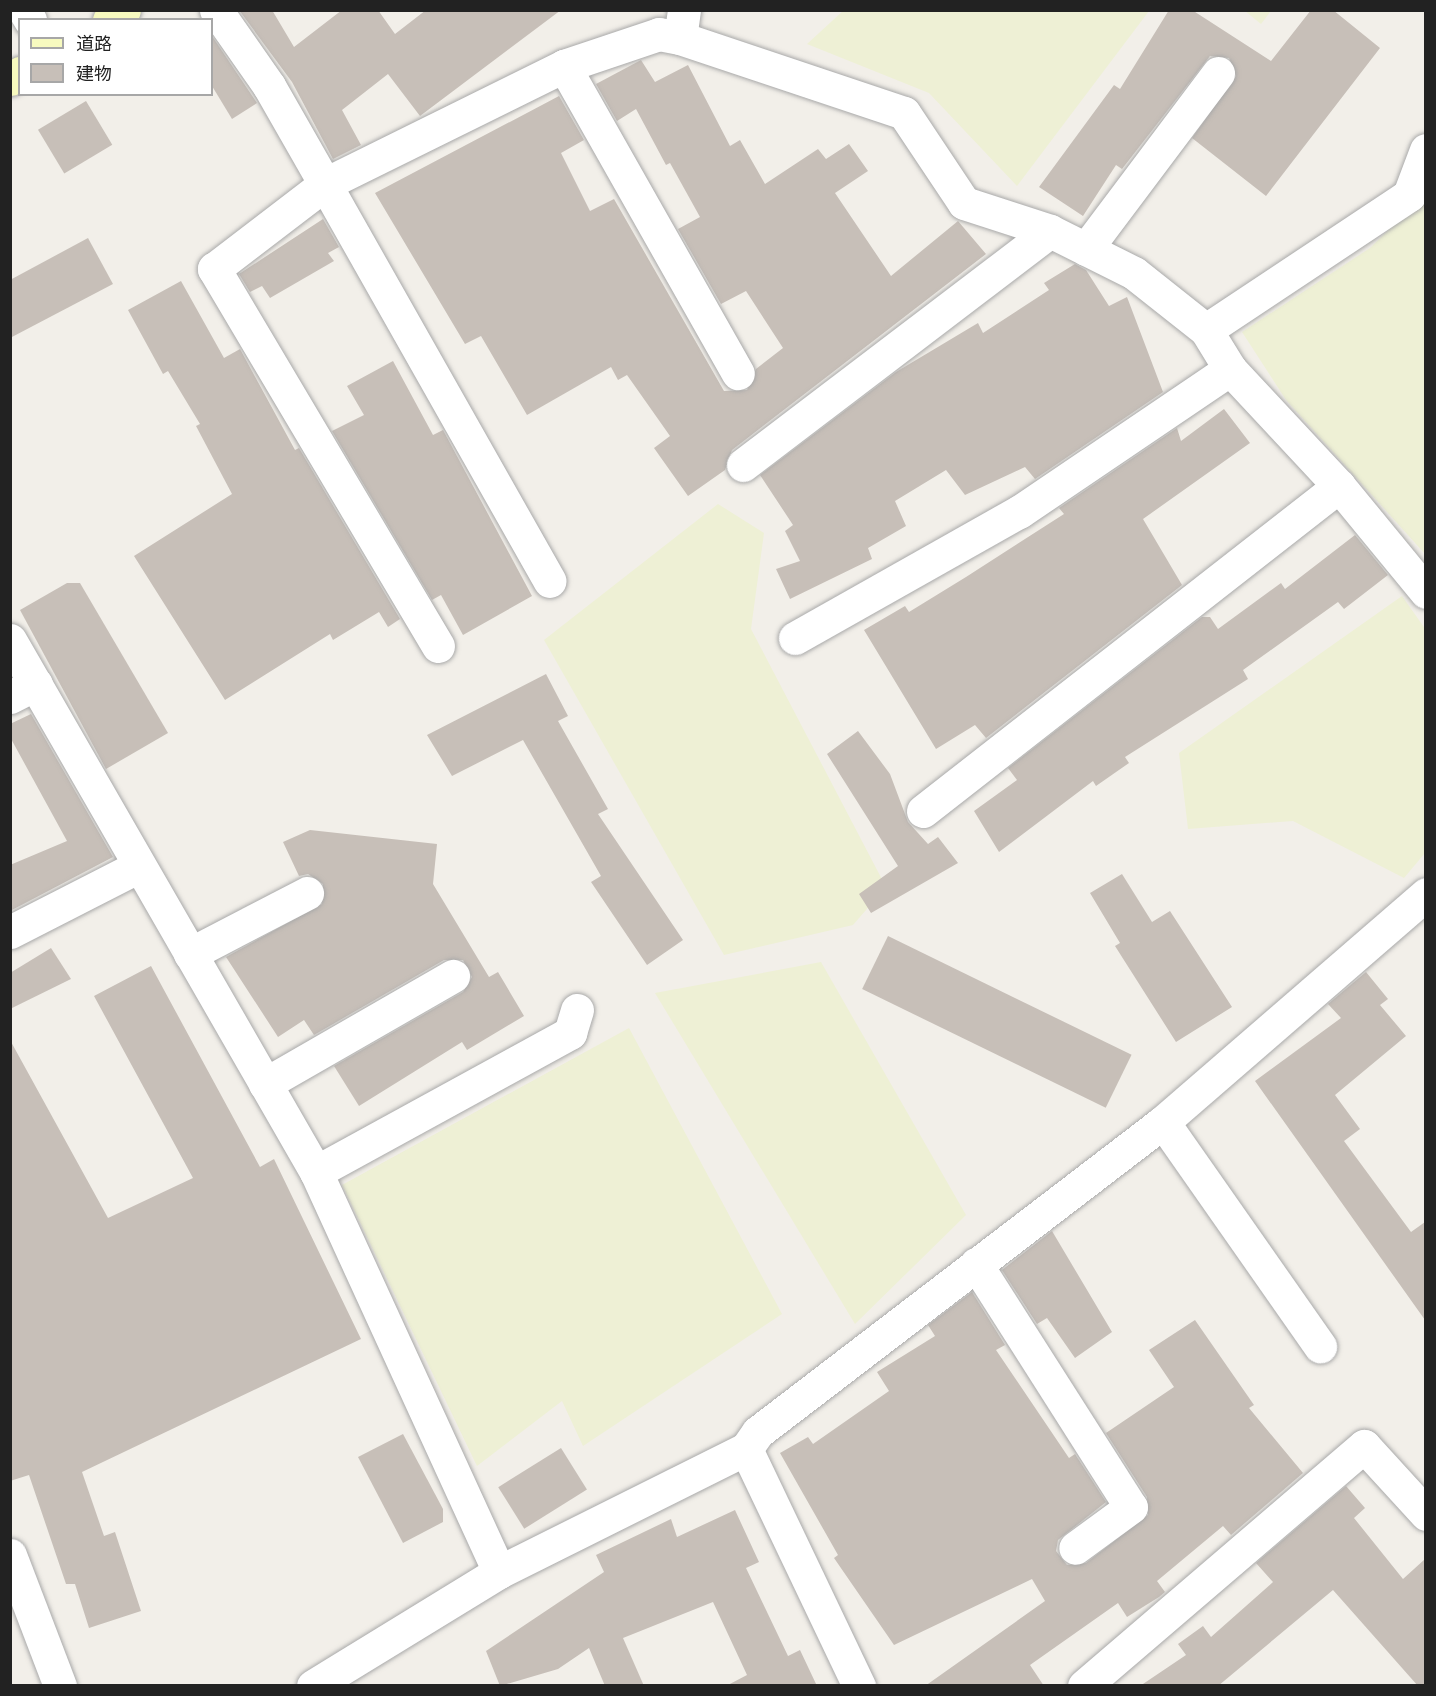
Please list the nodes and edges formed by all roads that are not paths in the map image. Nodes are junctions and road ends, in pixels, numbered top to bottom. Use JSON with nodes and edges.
{"nodes":[{"id":1,"x":216,"y":10,"type":"edge"},
{"id":2,"x":682,"y":24,"type":"edge"},
{"id":3,"x":564,"y":66,"type":"junction"},
{"id":4,"x":1218,"y":74,"type":"dead end"},
{"id":5,"x":1425,"y":150,"type":"edge"},
{"id":6,"x":325,"y":184,"type":"junction"},
{"id":7,"x":1050,"y":231,"type":"junction"},
{"id":8,"x":1086,"y":249,"type":"junction"},
{"id":9,"x":1206,"y":330,"type":"junction"},
{"id":10,"x":1230,"y":369,"type":"junction"},
{"id":11,"x":738,"y":373,"type":"dead end"},
{"id":12,"x":743,"y":465,"type":"dead end"},
{"id":13,"x":1339,"y":486,"type":"junction"},
{"id":14,"x":550,"y":581,"type":"dead end"},
{"id":15,"x":1425,"y":592,"type":"edge"},
{"id":16,"x":795,"y":638,"type":"dead end"},
{"id":17,"x":10,"y":640,"type":"edge"},
{"id":18,"x":438,"y":646,"type":"dead end"},
{"id":19,"x":23,"y":691,"type":"edge"},
{"id":20,"x":923,"y":811,"type":"dead end"},
{"id":21,"x":139,"y":866,"type":"junction"},
{"id":22,"x":307,"y":893,"type":"dead end"},
{"id":23,"x":1425,"y":894,"type":"edge"},
{"id":24,"x":10,"y":932,"type":"edge"},
{"id":25,"x":190,"y":954,"type":"junction"},
{"id":26,"x":453,"y":976,"type":"dead end"},
{"id":27,"x":577,"y":1010,"type":"dead end"},
{"id":28,"x":265,"y":1084,"type":"junction"},
{"id":29,"x":1163,"y":1122,"type":"junction"},
{"id":30,"x":316,"y":1172,"type":"junction"},
{"id":31,"x":976,"y":1264,"type":"junction"},
{"id":32,"x":1320,"y":1346,"type":"dead end"},
{"id":33,"x":746,"y":1449,"type":"junction"},
{"id":34,"x":1425,"y":1514,"type":"edge"},
{"id":35,"x":1076,"y":1548,"type":"dead end"},
{"id":36,"x":10,"y":1555,"type":"edge"},
{"id":37,"x":499,"y":1572,"type":"junction"},
{"id":38,"x":60,"y":1686,"type":"edge"},
{"id":39,"x":313,"y":1686,"type":"edge"},
{"id":40,"x":859,"y":1686,"type":"edge"},
{"id":41,"x":1084,"y":1686,"type":"edge"}],
"edges":[{"from":1,"to":6,"type":"street"},
{"from":2,"to":3,"type":"street"},
{"from":2,"to":7,"type":"street"},
{"from":3,"to":6,"type":"street"},
{"from":3,"to":11,"type":"street"},
{"from":4,"to":8,"type":"street"},
{"from":5,"to":9,"type":"street"},
{"from":6,"to":14,"type":"street"},
{"from":6,"to":18,"type":"street"},
{"from":7,"to":8,"type":"street"},
{"from":7,"to":12,"type":"street"},
{"from":8,"to":9,"type":"street"},
{"from":9,"to":10,"type":"street"},
{"from":10,"to":13,"type":"street"},
{"from":10,"to":16,"type":"street"},
{"from":13,"to":15,"type":"street"},
{"from":13,"to":20,"type":"street"},
{"from":17,"to":19,"type":"street"},
{"from":19,"to":21,"type":"street"},
{"from":21,"to":24,"type":"street"},
{"from":21,"to":25,"type":"street"},
{"from":22,"to":25,"type":"street"},
{"from":23,"to":29,"type":"street"},
{"from":25,"to":28,"type":"street"},
{"from":26,"to":28,"type":"street"},
{"from":27,"to":30,"type":"street"},
{"from":28,"to":30,"type":"street"},
{"from":29,"to":31,"type":"street"},
{"from":29,"to":32,"type":"street"},
{"from":30,"to":37,"type":"street"},
{"from":31,"to":33,"type":"street"},
{"from":31,"to":35,"type":"street"},
{"from":33,"to":37,"type":"street"},
{"from":33,"to":40,"type":"street"},
{"from":34,"to":41,"type":"street"},
{"from":36,"to":38,"type":"street"},
{"from":37,"to":39,"type":"street"}]}
